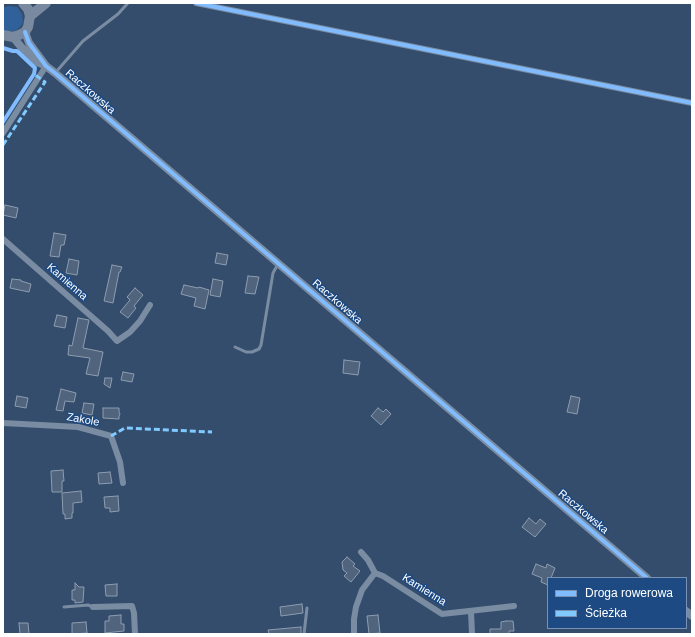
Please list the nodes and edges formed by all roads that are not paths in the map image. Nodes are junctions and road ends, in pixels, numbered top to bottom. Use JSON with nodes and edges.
{"nodes":[{"id":1,"x":25,"y":3,"type":"edge"},
{"id":2,"x":46,"y":3,"type":"edge"},
{"id":3,"x":128,"y":3,"type":"edge"},
{"id":4,"x":196,"y":3,"type":"edge"},
{"id":5,"x":30,"y":16,"type":"junction"},
{"id":6,"x":25,"y":32,"type":"junction"},
{"id":7,"x":8,"y":36,"type":"edge"},
{"id":8,"x":46,"y":66,"type":"junction"},
{"id":9,"x":55,"y":73,"type":"junction"},
{"id":10,"x":692,"y":103,"type":"edge"},
{"id":11,"x":3,"y":134,"type":"edge"},
{"id":12,"x":3,"y":239,"type":"edge"},
{"id":13,"x":278,"y":264,"type":"junction"},
{"id":14,"x":150,"y":305,"type":"dead end"},
{"id":15,"x":235,"y":347,"type":"dead end"},
{"id":16,"x":3,"y":423,"type":"edge"},
{"id":17,"x":123,"y":483,"type":"dead end"},
{"id":18,"x":361,"y":552,"type":"dead end"},
{"id":19,"x":375,"y":573,"type":"junction"},
{"id":20,"x":646,"y":577,"type":"edge"},
{"id":21,"x":514,"y":606,"type":"dead end"},
{"id":22,"x":64,"y":607,"type":"dead end"},
{"id":23,"x":93,"y":607,"type":"joint"},
{"id":24,"x":307,"y":608,"type":"dead end"},
{"id":25,"x":471,"y":611,"type":"junction"},
{"id":26,"x":135,"y":634,"type":"edge"},
{"id":27,"x":304,"y":634,"type":"edge"},
{"id":28,"x":354,"y":634,"type":"edge"},
{"id":29,"x":472,"y":634,"type":"edge"}],
"edges":[{"from":1,"to":5,"type":"main road"},
{"from":2,"to":5,"type":"main road"},
{"from":3,"to":9,"type":"lane"},
{"from":4,"to":10,"type":"street"},
{"from":5,"to":6,"type":"main road"},
{"from":6,"to":7,"type":"main road"},
{"from":6,"to":8,"type":"street","name":"Raczkowska"},
{"from":7,"to":8,"type":"street","name":"Raczkowska"},
{"from":8,"to":9,"type":"street","name":"Raczkowska"},
{"from":8,"to":11,"type":"street"},
{"from":9,"to":13,"type":"street","name":"Raczkowska"},
{"from":12,"to":14,"type":"street","name":"Kamienna"},
{"from":13,"to":15,"type":"lane"},
{"from":13,"to":20,"type":"street","name":"Raczkowska"},
{"from":16,"to":17,"type":"street","name":"Zakole"},
{"from":18,"to":19,"type":"street"},
{"from":19,"to":25,"type":"street","name":"Kamienna"},
{"from":19,"to":28,"type":"street"},
{"from":21,"to":25,"type":"street","name":"Kamienna"},
{"from":22,"to":23,"type":"lane"},
{"from":23,"to":26,"type":"street"},
{"from":24,"to":27,"type":"lane"},
{"from":25,"to":29,"type":"street"}]}
